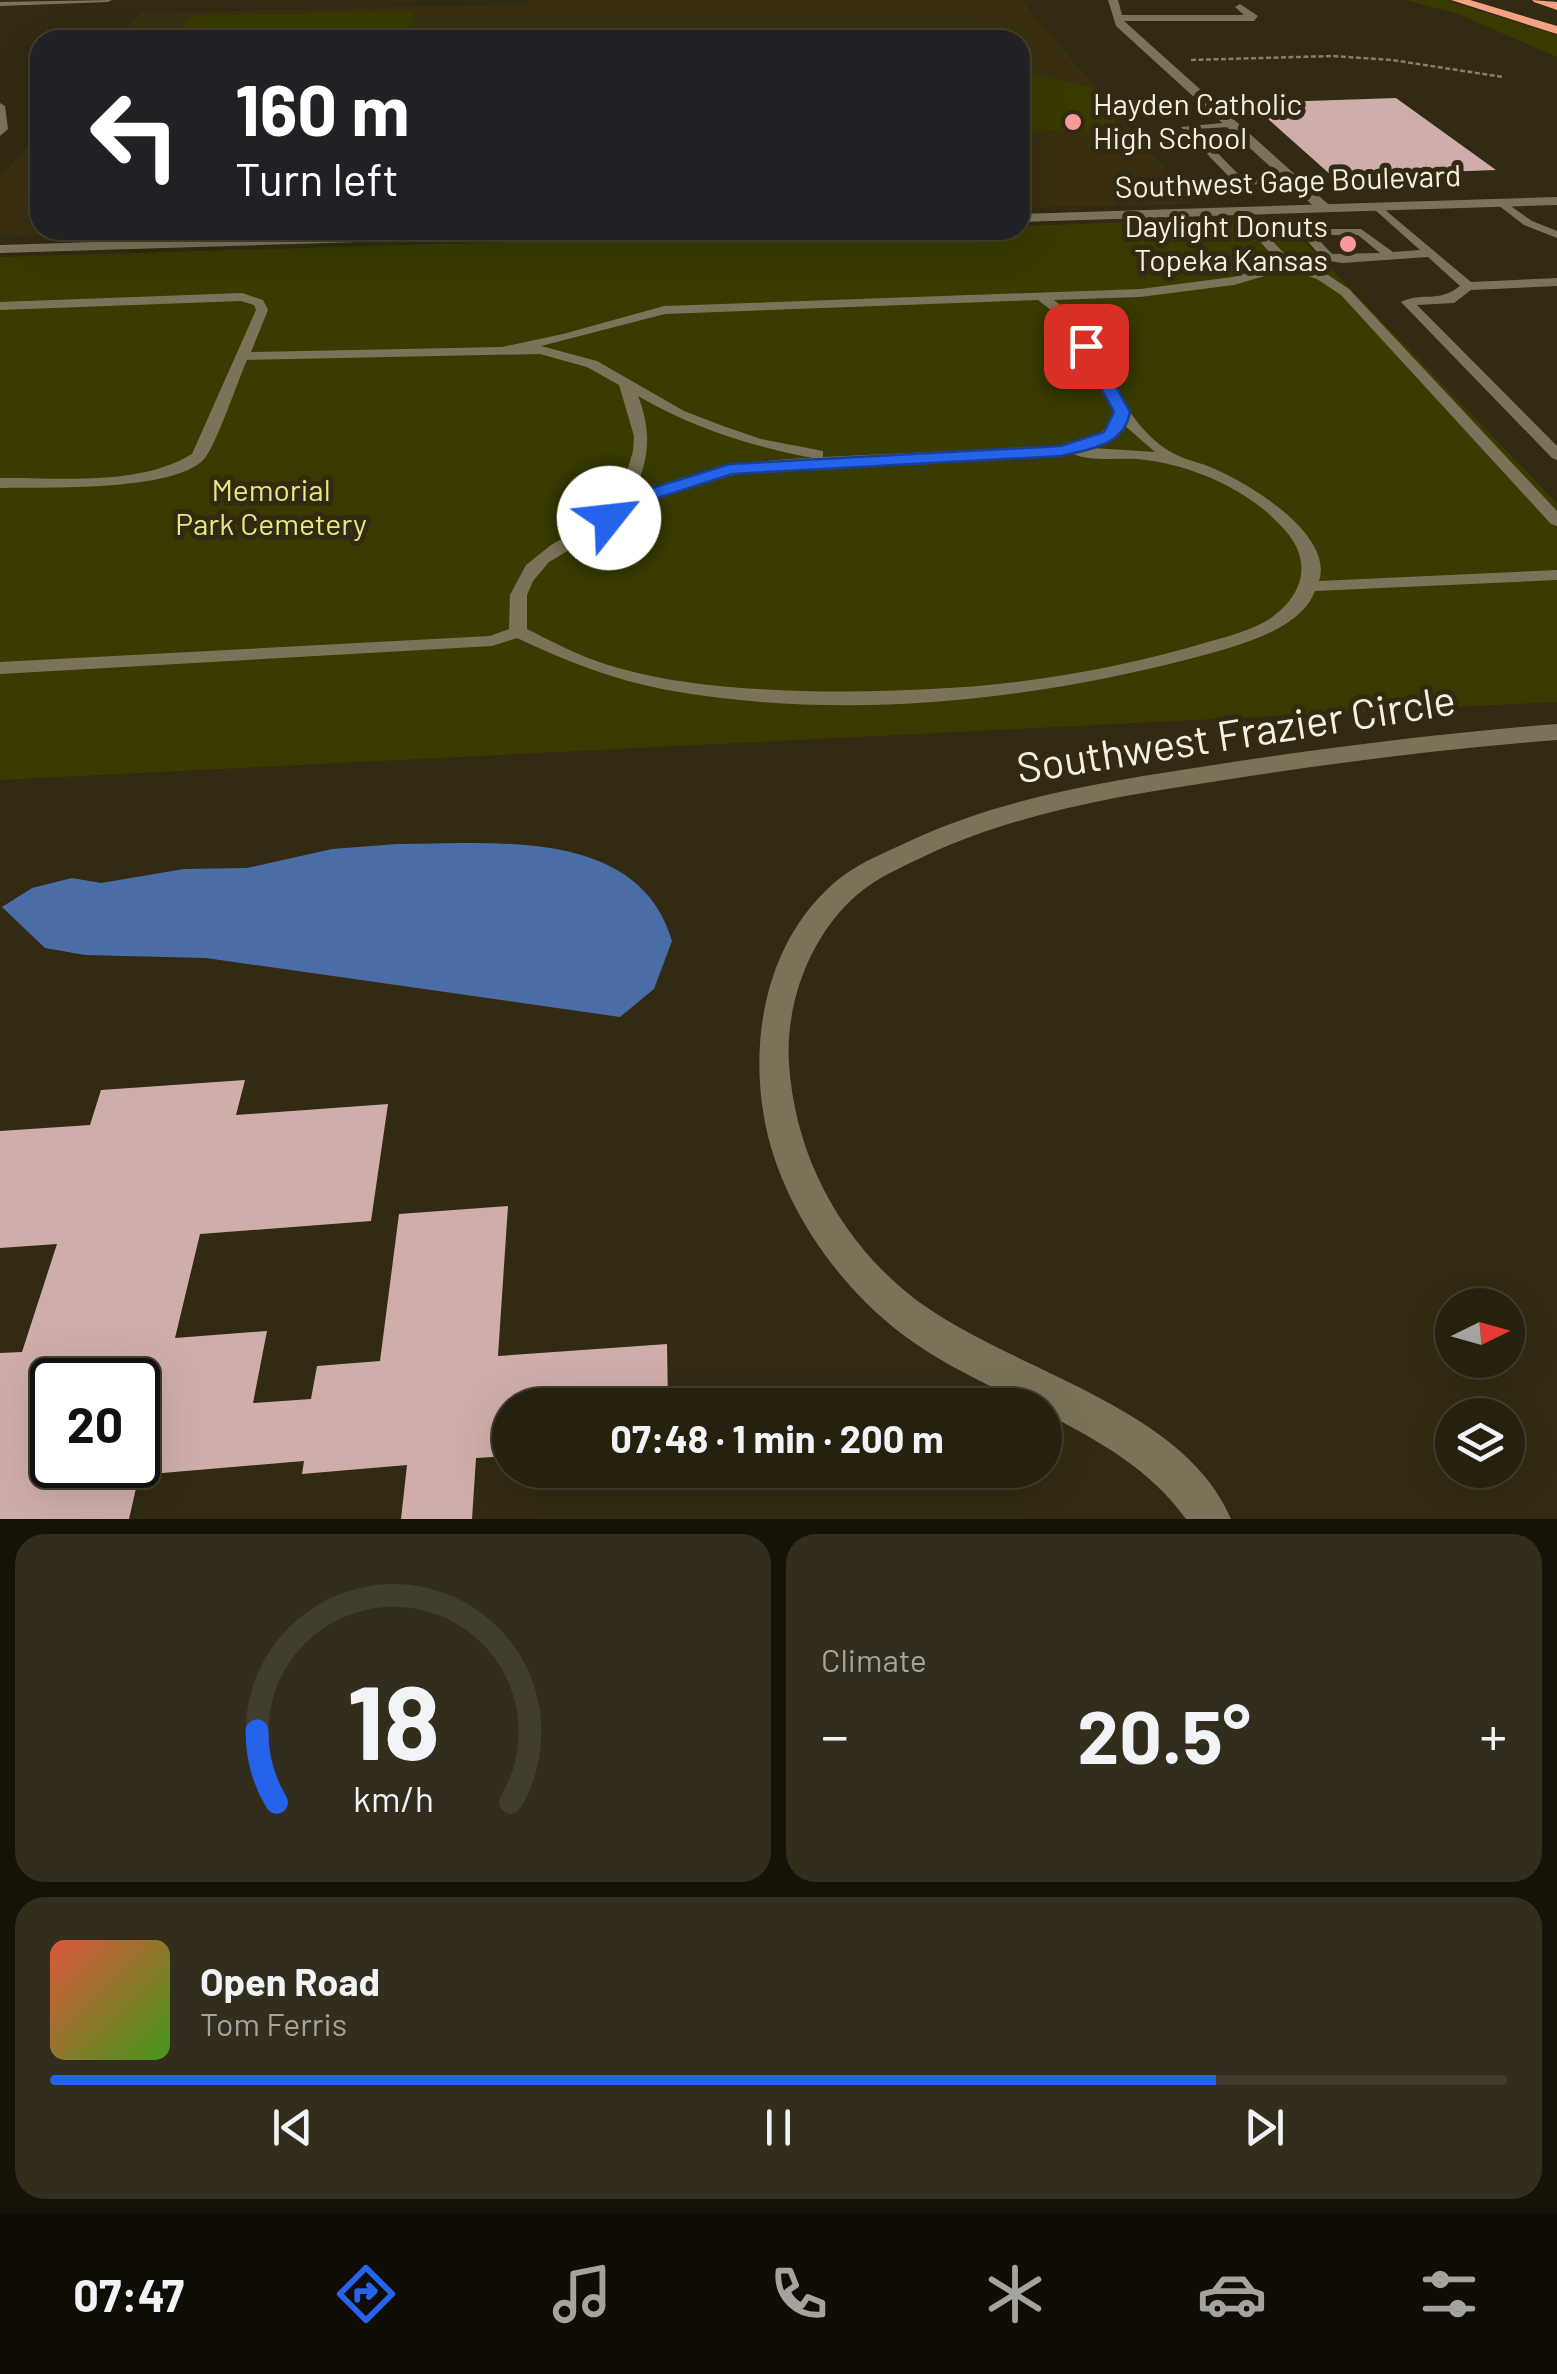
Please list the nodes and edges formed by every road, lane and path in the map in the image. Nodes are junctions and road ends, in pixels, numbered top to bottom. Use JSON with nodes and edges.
{"nodes":[{"id":1,"x":108,"y":0,"type":"edge"},
{"id":2,"x":1113,"y":0,"type":"edge"},
{"id":3,"x":1458,"y":0,"type":"edge"},
{"id":4,"x":1521,"y":0,"type":"edge"},
{"id":5,"x":1538,"y":0,"type":"edge"},
{"id":6,"x":0,"y":4,"type":"edge"},
{"id":7,"x":1557,"y":6,"type":"edge"},
{"id":8,"x":1240,"y":8,"type":"dead end"},
{"id":9,"x":1557,"y":16,"type":"edge"},
{"id":10,"x":1118,"y":18,"type":"junction"},
{"id":11,"x":1557,"y":30,"type":"edge"},
{"id":12,"x":1160,"y":61,"type":"junction"},
{"id":13,"x":1503,"y":76,"type":"dead end"},
{"id":14,"x":0,"y":106,"type":"edge"},
{"id":15,"x":1230,"y":124,"type":"junction"},
{"id":16,"x":0,"y":133,"type":"edge"},
{"id":17,"x":1293,"y":181,"type":"junction"},
{"id":18,"x":1557,"y":201,"type":"edge"},
{"id":19,"x":1502,"y":203,"type":"junction"},
{"id":20,"x":1378,"y":207,"type":"junction"},
{"id":21,"x":1324,"y":208,"type":"junction"},
{"id":22,"x":1238,"y":211,"type":"junction"},
{"id":23,"x":1030,"y":218,"type":"edge"},
{"id":24,"x":1557,"y":235,"type":"edge"},
{"id":25,"x":140,"y":240,"type":"edge"},
{"id":26,"x":0,"y":249,"type":"edge"},
{"id":27,"x":1431,"y":253,"type":"junction"},
{"id":28,"x":1391,"y":256,"type":"junction"},
{"id":29,"x":1288,"y":266,"type":"junction"},
{"id":30,"x":1557,"y":282,"type":"edge"},
{"id":31,"x":1468,"y":286,"type":"junction"},
{"id":32,"x":1042,"y":298,"type":"junction"},
{"id":33,"x":0,"y":306,"type":"edge"},
{"id":34,"x":508,"y":348,"type":"junction"},
{"id":35,"x":242,"y":356,"type":"junction"},
{"id":36,"x":625,"y":383,"type":"junction"},
{"id":37,"x":1122,"y":412,"type":"junction"},
{"id":38,"x":1061,"y":451,"type":"junction"},
{"id":39,"x":1557,"y":455,"type":"edge"},
{"id":40,"x":869,"y":460,"type":"junction"},
{"id":41,"x":1181,"y":462,"type":"junction"},
{"id":42,"x":0,"y":483,"type":"edge"},
{"id":43,"x":609,"y":518,"type":"junction"},
{"id":44,"x":1557,"y":521,"type":"edge"},
{"id":45,"x":1557,"y":576,"type":"edge"},
{"id":46,"x":1312,"y":586,"type":"junction"},
{"id":47,"x":518,"y":632,"type":"junction"},
{"id":48,"x":0,"y":668,"type":"edge"},
{"id":49,"x":1557,"y":732,"type":"edge"},
{"id":50,"x":1211,"y":1519,"type":"edge"}],
"edges":[{"from":1,"to":6,"type":"lane"},
{"from":2,"to":10,"type":"street"},
{"from":3,"to":11,"type":"highway"},
{"from":4,"to":9,"type":"highway"},
{"from":5,"to":7,"type":"highway"},
{"from":8,"to":10,"type":"street"},
{"from":10,"to":12,"type":"street"},
{"from":12,"to":13,"type":"path"},
{"from":12,"to":15,"type":"street"},
{"from":14,"to":16,"type":"lane"},
{"from":15,"to":17,"type":"street"},
{"from":15,"to":17,"type":"lane"},
{"from":17,"to":21,"type":"street"},
{"from":18,"to":19,"type":"street","name":"Southwest Gage Boulevard"},
{"from":19,"to":20,"type":"street","name":"Southwest Gage Boulevard"},
{"from":19,"to":24,"type":"lane"},
{"from":20,"to":21,"type":"street","name":"Southwest Gage Boulevard"},
{"from":20,"to":27,"type":"lane"},
{"from":21,"to":22,"type":"street","name":"Southwest Gage Boulevard"},
{"from":22,"to":23,"type":"street","name":"Southwest Gage Boulevard"},
{"from":22,"to":29,"type":"lane"},
{"from":25,"to":26,"type":"street"},
{"from":27,"to":28,"type":"lane"},
{"from":27,"to":31,"type":"lane"},
{"from":28,"to":28,"type":"lane"},
{"from":29,"to":32,"type":"lane"},
{"from":29,"to":44,"type":"lane"},
{"from":30,"to":31,"type":"lane"},
{"from":31,"to":39,"type":"lane"},
{"from":32,"to":34,"type":"lane"},
{"from":32,"to":37,"type":"lane"},
{"from":33,"to":35,"type":"lane"},
{"from":34,"to":35,"type":"lane"},
{"from":34,"to":36,"type":"lane"},
{"from":35,"to":42,"type":"lane"},
{"from":36,"to":40,"type":"lane"},
{"from":36,"to":43,"type":"lane"},
{"from":37,"to":38,"type":"lane"},
{"from":37,"to":41,"type":"lane"},
{"from":38,"to":40,"type":"lane"},
{"from":38,"to":41,"type":"lane"},
{"from":40,"to":43,"type":"lane"},
{"from":41,"to":46,"type":"lane"},
{"from":43,"to":47,"type":"lane"},
{"from":45,"to":46,"type":"lane"},
{"from":46,"to":47,"type":"lane"},
{"from":47,"to":48,"type":"lane"},
{"from":49,"to":50,"type":"street","name":"Southwest Frazier Circle"}]}
